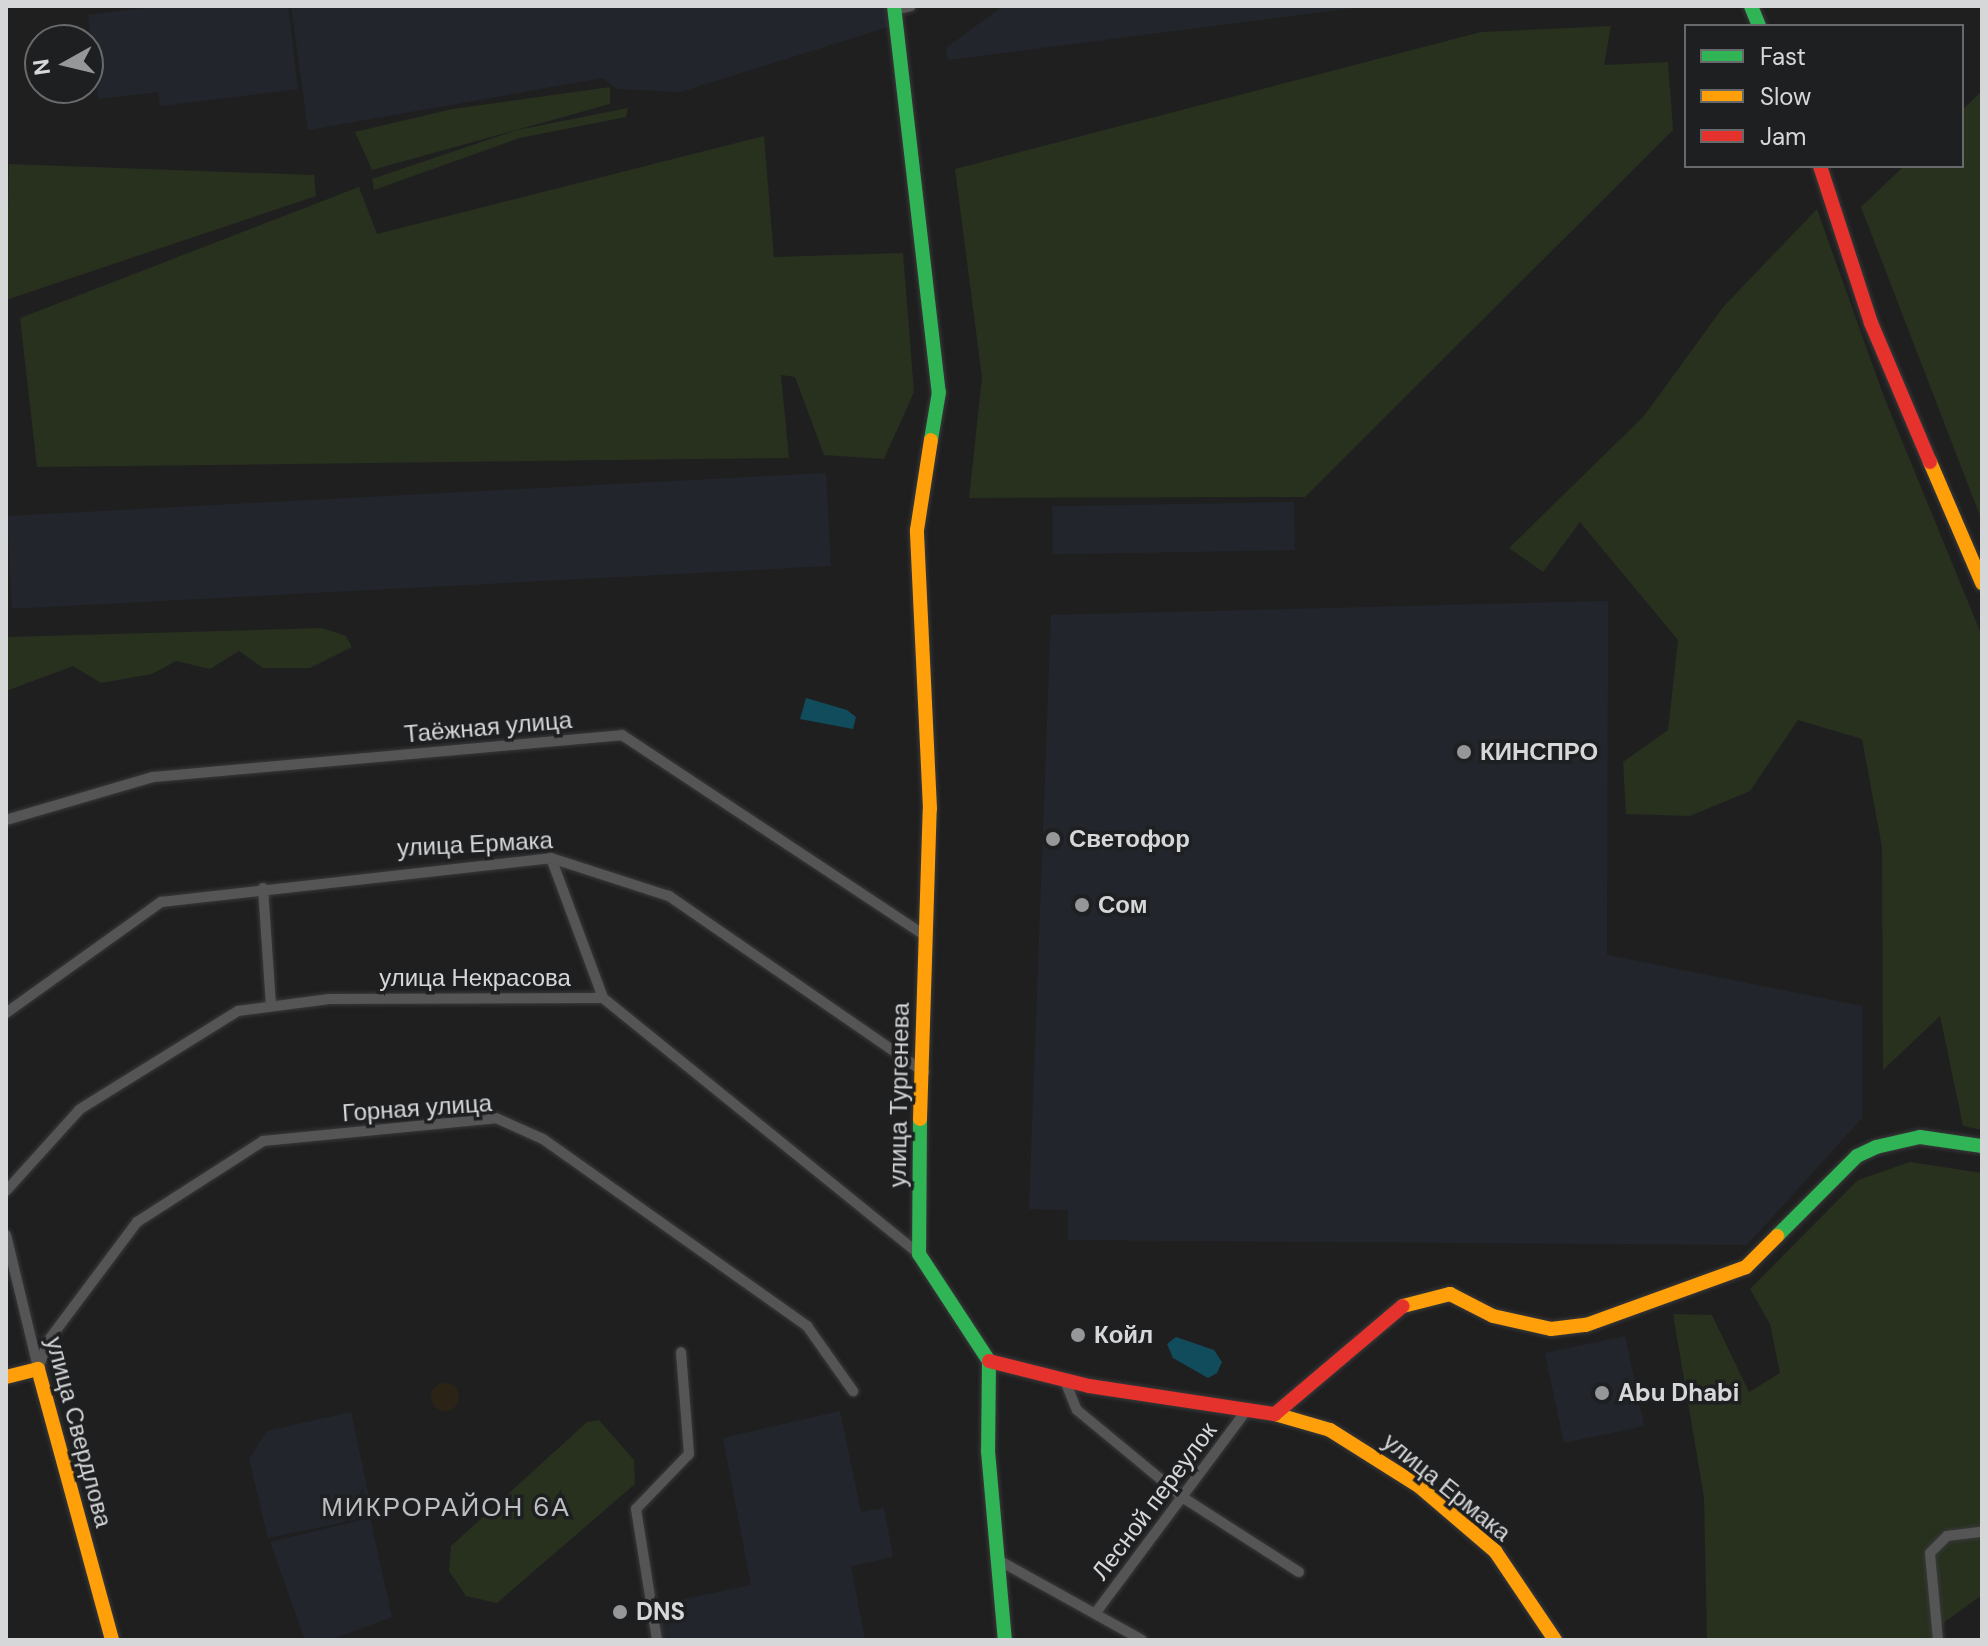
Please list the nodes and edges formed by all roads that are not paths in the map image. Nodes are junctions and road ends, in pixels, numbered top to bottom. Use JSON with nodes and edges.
{"nodes":[{"id":1,"x":911,"y":6,"type":"edge"},
{"id":2,"x":894,"y":8,"type":"edge"},
{"id":3,"x":1821,"y":168,"type":"edge"},
{"id":4,"x":1982,"y":583,"type":"edge"},
{"id":5,"x":6,"y":820,"type":"edge"},
{"id":6,"x":551,"y":858,"type":"junction"},
{"id":7,"x":263,"y":888,"type":"junction"},
{"id":8,"x":921,"y":933,"type":"junction"},
{"id":9,"x":603,"y":998,"type":"junction"},
{"id":10,"x":271,"y":1006,"type":"junction"},
{"id":11,"x":6,"y":1013,"type":"edge"},
{"id":12,"x":924,"y":1072,"type":"junction"},
{"id":13,"x":1982,"y":1146,"type":"edge"},
{"id":14,"x":6,"y":1191,"type":"edge"},
{"id":15,"x":6,"y":1235,"type":"edge"},
{"id":16,"x":919,"y":1254,"type":"junction"},
{"id":17,"x":681,"y":1352,"type":"dead end"},
{"id":18,"x":989,"y":1361,"type":"junction"},
{"id":19,"x":38,"y":1369,"type":"junction"},
{"id":20,"x":6,"y":1377,"type":"edge"},
{"id":21,"x":1065,"y":1381,"type":"junction"},
{"id":22,"x":853,"y":1391,"type":"dead end"},
{"id":23,"x":1275,"y":1414,"type":"junction"},
{"id":24,"x":1243,"y":1415,"type":"junction"},
{"id":25,"x":1182,"y":1497,"type":"junction"},
{"id":26,"x":1982,"y":1532,"type":"edge"},
{"id":27,"x":1000,"y":1561,"type":"junction"},
{"id":28,"x":1299,"y":1572,"type":"dead end"},
{"id":29,"x":1097,"y":1611,"type":"junction"},
{"id":30,"x":112,"y":1640,"type":"edge"},
{"id":31,"x":657,"y":1640,"type":"edge"},
{"id":32,"x":1005,"y":1640,"type":"edge"},
{"id":33,"x":1142,"y":1640,"type":"edge"},
{"id":34,"x":1555,"y":1640,"type":"edge"},
{"id":35,"x":1938,"y":1640,"type":"edge"}],
"edges":[{"from":1,"to":2,"type":"street"},
{"from":2,"to":8,"type":"street","name":"улица Тургенева"},
{"from":3,"to":4,"type":"street"},
{"from":5,"to":8,"type":"street","name":"Таёжная улица"},
{"from":6,"to":7,"type":"street","name":"улица Ермака"},
{"from":6,"to":9,"type":"street"},
{"from":6,"to":12,"type":"street","name":"улица Ермака"},
{"from":7,"to":10,"type":"street"},
{"from":7,"to":11,"type":"street","name":"улица Ермака"},
{"from":8,"to":12,"type":"street","name":"улица Тургенева"},
{"from":9,"to":10,"type":"street","name":"улица Некрасова"},
{"from":9,"to":16,"type":"street","name":"улица Некрасова"},
{"from":10,"to":14,"type":"street","name":"улица Некрасова"},
{"from":12,"to":16,"type":"street","name":"улица Тургенева"},
{"from":13,"to":23,"type":"street"},
{"from":15,"to":19,"type":"street","name":"улица Свердлова"},
{"from":16,"to":18,"type":"street"},
{"from":17,"to":31,"type":"street"},
{"from":18,"to":21,"type":"street","name":"улица Ермака"},
{"from":18,"to":27,"type":"street"},
{"from":19,"to":20,"type":"street"},
{"from":19,"to":22,"type":"street","name":"Горная улица"},
{"from":19,"to":30,"type":"street","name":"улица Свердлова"},
{"from":21,"to":24,"type":"street","name":"улица Ермака"},
{"from":21,"to":25,"type":"street"},
{"from":23,"to":24,"type":"street","name":"улица Ермака"},
{"from":23,"to":34,"type":"street","name":"улица Ермака"},
{"from":24,"to":25,"type":"street","name":"Лесной переулок"},
{"from":25,"to":28,"type":"street"},
{"from":25,"to":29,"type":"street","name":"Лесной переулок"},
{"from":26,"to":35,"type":"street"},
{"from":27,"to":29,"type":"street"},
{"from":27,"to":32,"type":"street"},
{"from":29,"to":33,"type":"street"}]}
